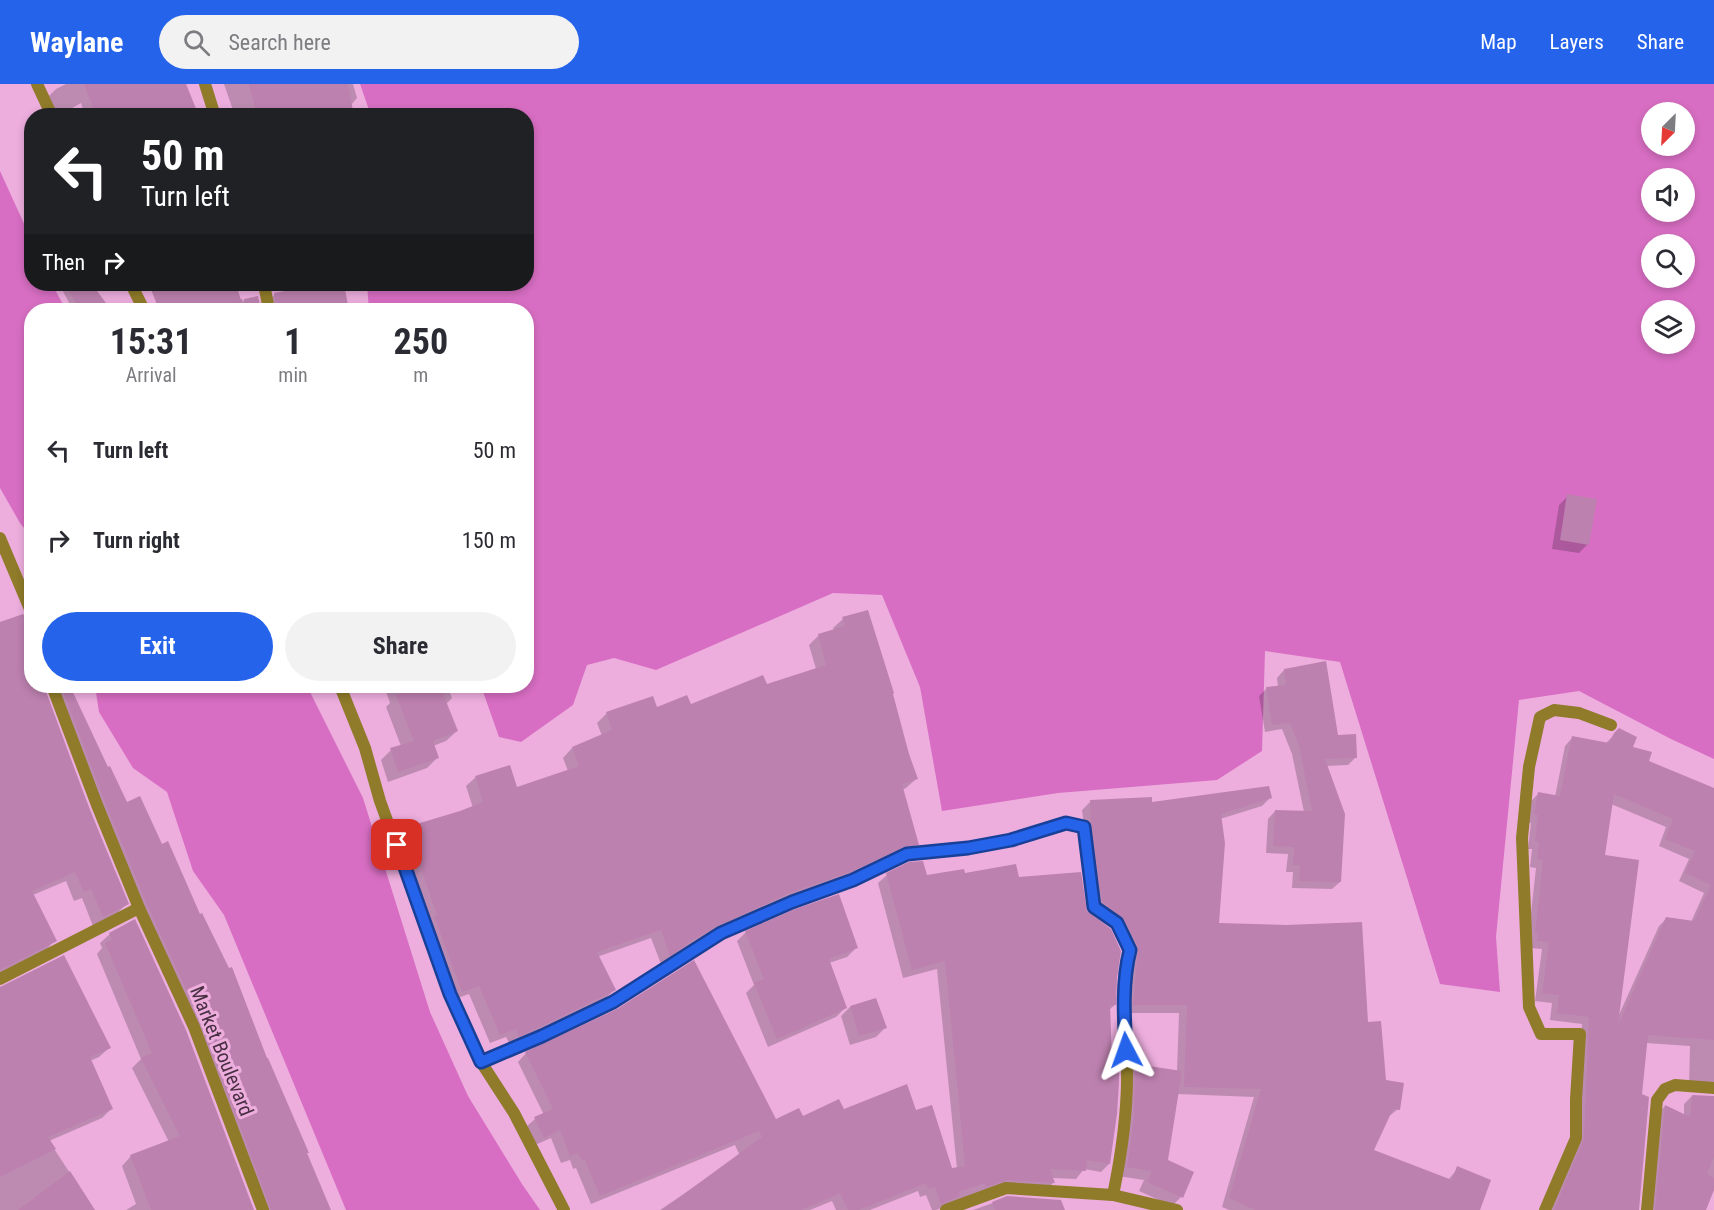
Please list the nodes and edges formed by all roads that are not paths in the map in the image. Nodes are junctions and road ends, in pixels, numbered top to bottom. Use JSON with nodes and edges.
{"nodes":[{"id":1,"x":37,"y":84,"type":"edge"},
{"id":2,"x":205,"y":84,"type":"edge"},
{"id":3,"x":48,"y":108,"type":"edge"},
{"id":4,"x":212,"y":108,"type":"edge"},
{"id":5,"x":0,"y":538,"type":"edge"},
{"id":6,"x":24,"y":595,"type":"edge"},
{"id":7,"x":55,"y":693,"type":"edge"},
{"id":8,"x":343,"y":693,"type":"edge"},
{"id":9,"x":1611,"y":725,"type":"dead end"},
{"id":10,"x":139,"y":908,"type":"junction"},
{"id":11,"x":0,"y":979,"type":"edge"},
{"id":12,"x":481,"y":1062,"type":"junction"},
{"id":13,"x":1714,"y":1088,"type":"edge"},
{"id":14,"x":1113,"y":1195,"type":"junction"},
{"id":15,"x":263,"y":1210,"type":"edge"},
{"id":16,"x":564,"y":1210,"type":"edge"},
{"id":17,"x":946,"y":1210,"type":"edge"},
{"id":18,"x":1177,"y":1210,"type":"edge"},
{"id":19,"x":1545,"y":1210,"type":"edge"},
{"id":20,"x":1647,"y":1210,"type":"edge"}],
"edges":[{"from":1,"to":3,"type":"street"},
{"from":2,"to":4,"type":"street"},
{"from":5,"to":6,"type":"street"},
{"from":7,"to":10,"type":"street","name":"Market Boulevard"},
{"from":8,"to":12,"type":"street"},
{"from":9,"to":19,"type":"street"},
{"from":10,"to":11,"type":"street"},
{"from":10,"to":15,"type":"street","name":"Market Boulevard"},
{"from":12,"to":14,"type":"street"},
{"from":12,"to":16,"type":"street"},
{"from":13,"to":20,"type":"street"},
{"from":14,"to":17,"type":"street"},
{"from":14,"to":18,"type":"street"}]}
